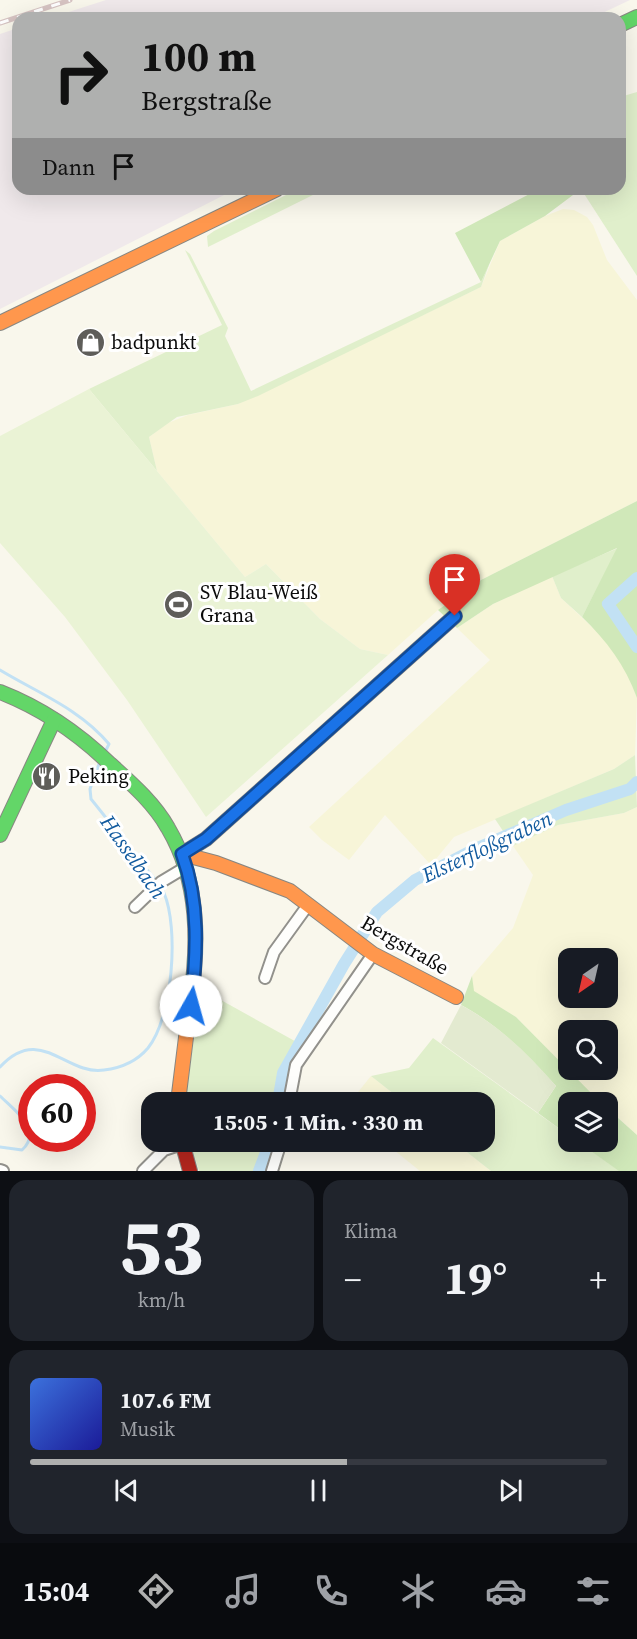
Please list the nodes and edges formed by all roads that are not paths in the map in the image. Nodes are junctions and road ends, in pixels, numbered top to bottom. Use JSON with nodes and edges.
{"nodes":[{"id":1,"x":265,"y":195,"type":"edge"},
{"id":2,"x":0,"y":323,"type":"edge"},
{"id":3,"x":455,"y":616,"type":"dead end"},
{"id":4,"x":0,"y":692,"type":"edge"},
{"id":5,"x":54,"y":720,"type":"junction"},
{"id":6,"x":0,"y":835,"type":"edge"},
{"id":7,"x":184,"y":860,"type":"junction"},
{"id":8,"x":308,"y":904,"type":"junction"},
{"id":9,"x":135,"y":907,"type":"dead end"},
{"id":10,"x":363,"y":946,"type":"junction"},
{"id":11,"x":264,"y":978,"type":"dead end"},
{"id":12,"x":456,"y":997,"type":"dead end"},
{"id":13,"x":178,"y":1092,"type":"edge"},
{"id":14,"x":291,"y":1092,"type":"edge"},
{"id":15,"x":162,"y":1152,"type":"edge"},
{"id":16,"x":185,"y":1152,"type":"edge"},
{"id":17,"x":278,"y":1152,"type":"edge"},
{"id":18,"x":143,"y":1171,"type":"edge"},
{"id":19,"x":190,"y":1171,"type":"edge"},
{"id":20,"x":272,"y":1171,"type":"edge"}],
"edges":[{"from":1,"to":2,"type":"main road"},
{"from":3,"to":7,"type":"main road"},
{"from":4,"to":5,"type":"main road"},
{"from":5,"to":6,"type":"main road"},
{"from":5,"to":7,"type":"main road"},
{"from":7,"to":8,"type":"main road","name":"Bergstraße"},
{"from":7,"to":9,"type":"street"},
{"from":7,"to":13,"type":"main road"},
{"from":8,"to":10,"type":"main road","name":"Bergstraße"},
{"from":8,"to":11,"type":"street"},
{"from":10,"to":12,"type":"main road","name":"Bergstraße"},
{"from":10,"to":14,"type":"street"},
{"from":15,"to":18,"type":"street"},
{"from":16,"to":19,"type":"main road"},
{"from":17,"to":20,"type":"street"}]}
